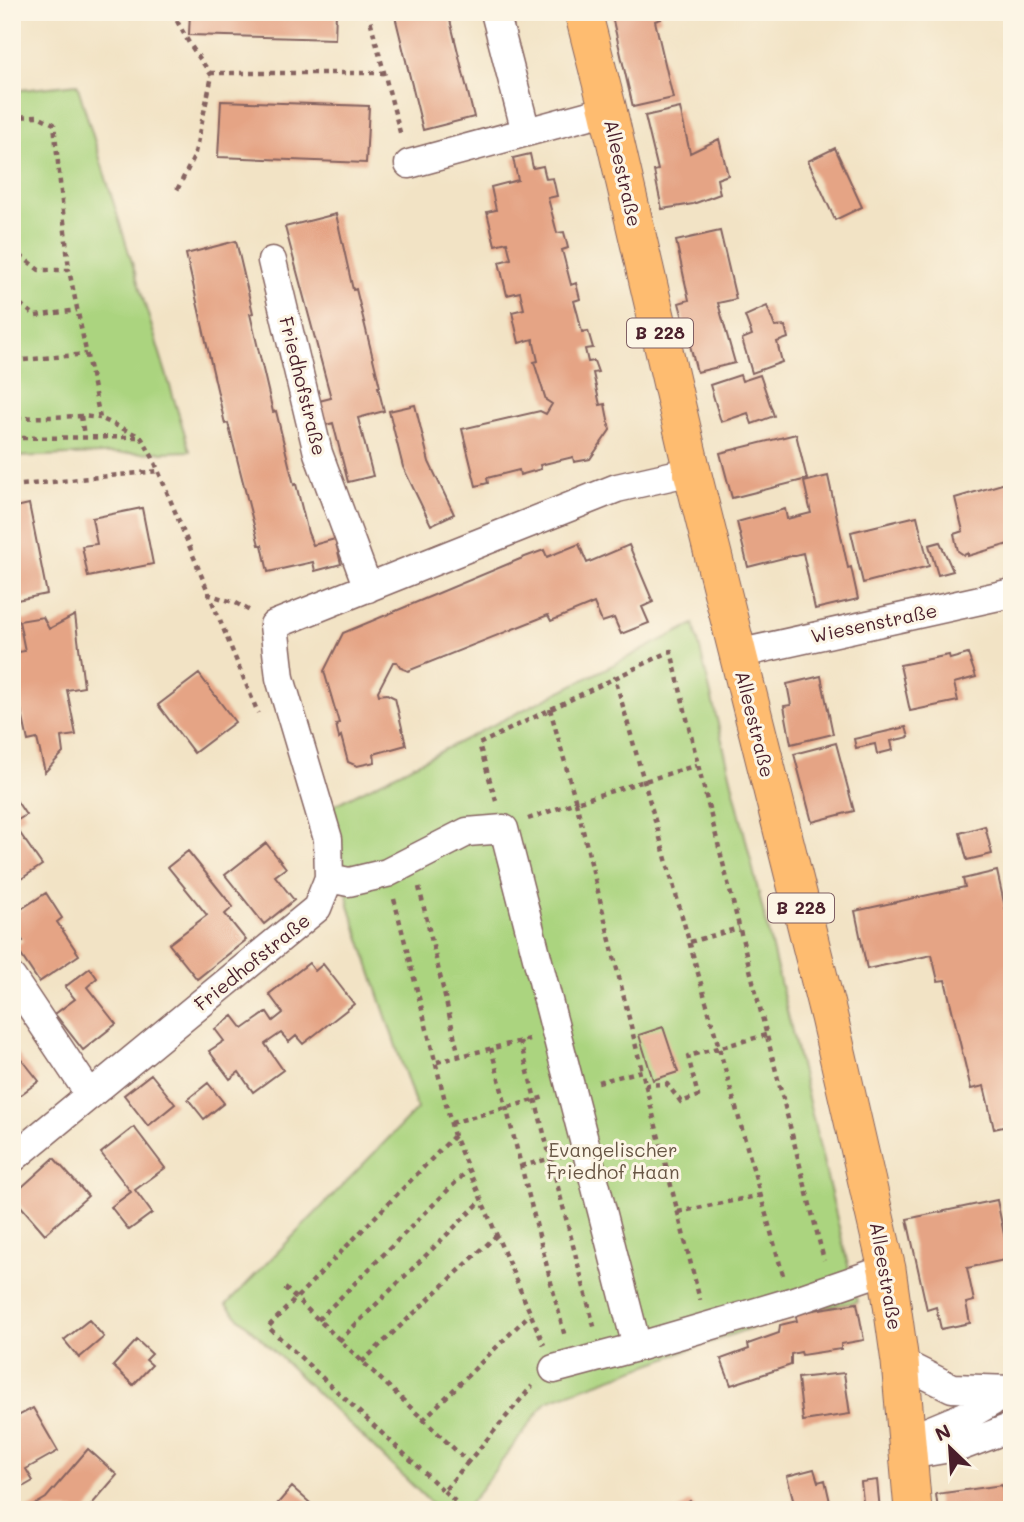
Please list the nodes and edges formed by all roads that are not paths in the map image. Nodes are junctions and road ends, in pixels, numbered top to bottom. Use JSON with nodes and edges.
{"nodes":[{"id":1,"x":495,"y":12,"type":"edge"},
{"id":2,"x":583,"y":12,"type":"edge"},
{"id":3,"x":608,"y":110,"type":"junction"},
{"id":4,"x":526,"y":132,"type":"junction"},
{"id":5,"x":409,"y":164,"type":"road end"},
{"id":6,"x":272,"y":261,"type":"dead end"},
{"id":7,"x":692,"y":471,"type":"junction"},
{"id":8,"x":368,"y":588,"type":"junction"},
{"id":9,"x":1012,"y":593,"type":"edge"},
{"id":10,"x":737,"y":654,"type":"junction"},
{"id":11,"x":329,"y":878,"type":"junction"},
{"id":12,"x":12,"y":978,"type":"edge"},
{"id":13,"x":90,"y":1095,"type":"junction"},
{"id":14,"x":12,"y":1158,"type":"edge"},
{"id":15,"x":887,"y":1269,"type":"junction"},
{"id":16,"x":637,"y":1347,"type":"junction"},
{"id":17,"x":900,"y":1362,"type":"junction"},
{"id":18,"x":563,"y":1367,"type":"road end"},
{"id":19,"x":1012,"y":1390,"type":"edge"},
{"id":20,"x":1012,"y":1427,"type":"edge"},
{"id":21,"x":908,"y":1448,"type":"junction"},
{"id":22,"x":913,"y":1510,"type":"edge"}],
"edges":[{"from":1,"to":4,"type":"street"},
{"from":2,"to":3,"type":"main road","name":"Alleestraße","number":"B 228"},
{"from":3,"to":4,"type":"street"},
{"from":3,"to":7,"type":"main road","name":"Alleestraße","number":"B 228"},
{"from":4,"to":5,"type":"street"},
{"from":6,"to":8,"type":"street","name":"Friedhofstraße"},
{"from":7,"to":8,"type":"street","name":"Friedhofstraße"},
{"from":7,"to":10,"type":"main road","name":"Alleestraße","number":"B 228"},
{"from":8,"to":11,"type":"street","name":"Friedhofstraße"},
{"from":9,"to":10,"type":"street","name":"Wiesenstraße"},
{"from":10,"to":15,"type":"main road","name":"Alleestraße","number":"B 228"},
{"from":11,"to":13,"type":"street","name":"Friedhofstraße"},
{"from":11,"to":16,"type":"street"},
{"from":12,"to":13,"type":"street"},
{"from":13,"to":14,"type":"street","name":"Friedhofstraße"},
{"from":15,"to":16,"type":"street"},
{"from":15,"to":17,"type":"main road","name":"Alleestraße","number":"B 228"},
{"from":16,"to":18,"type":"street"},
{"from":17,"to":19,"type":"street"},
{"from":17,"to":21,"type":"main road","name":"Alleestraße","number":"B 228"},
{"from":19,"to":21,"type":"street"},
{"from":20,"to":21,"type":"street"},
{"from":21,"to":22,"type":"main road","number":"B 228"}]}
